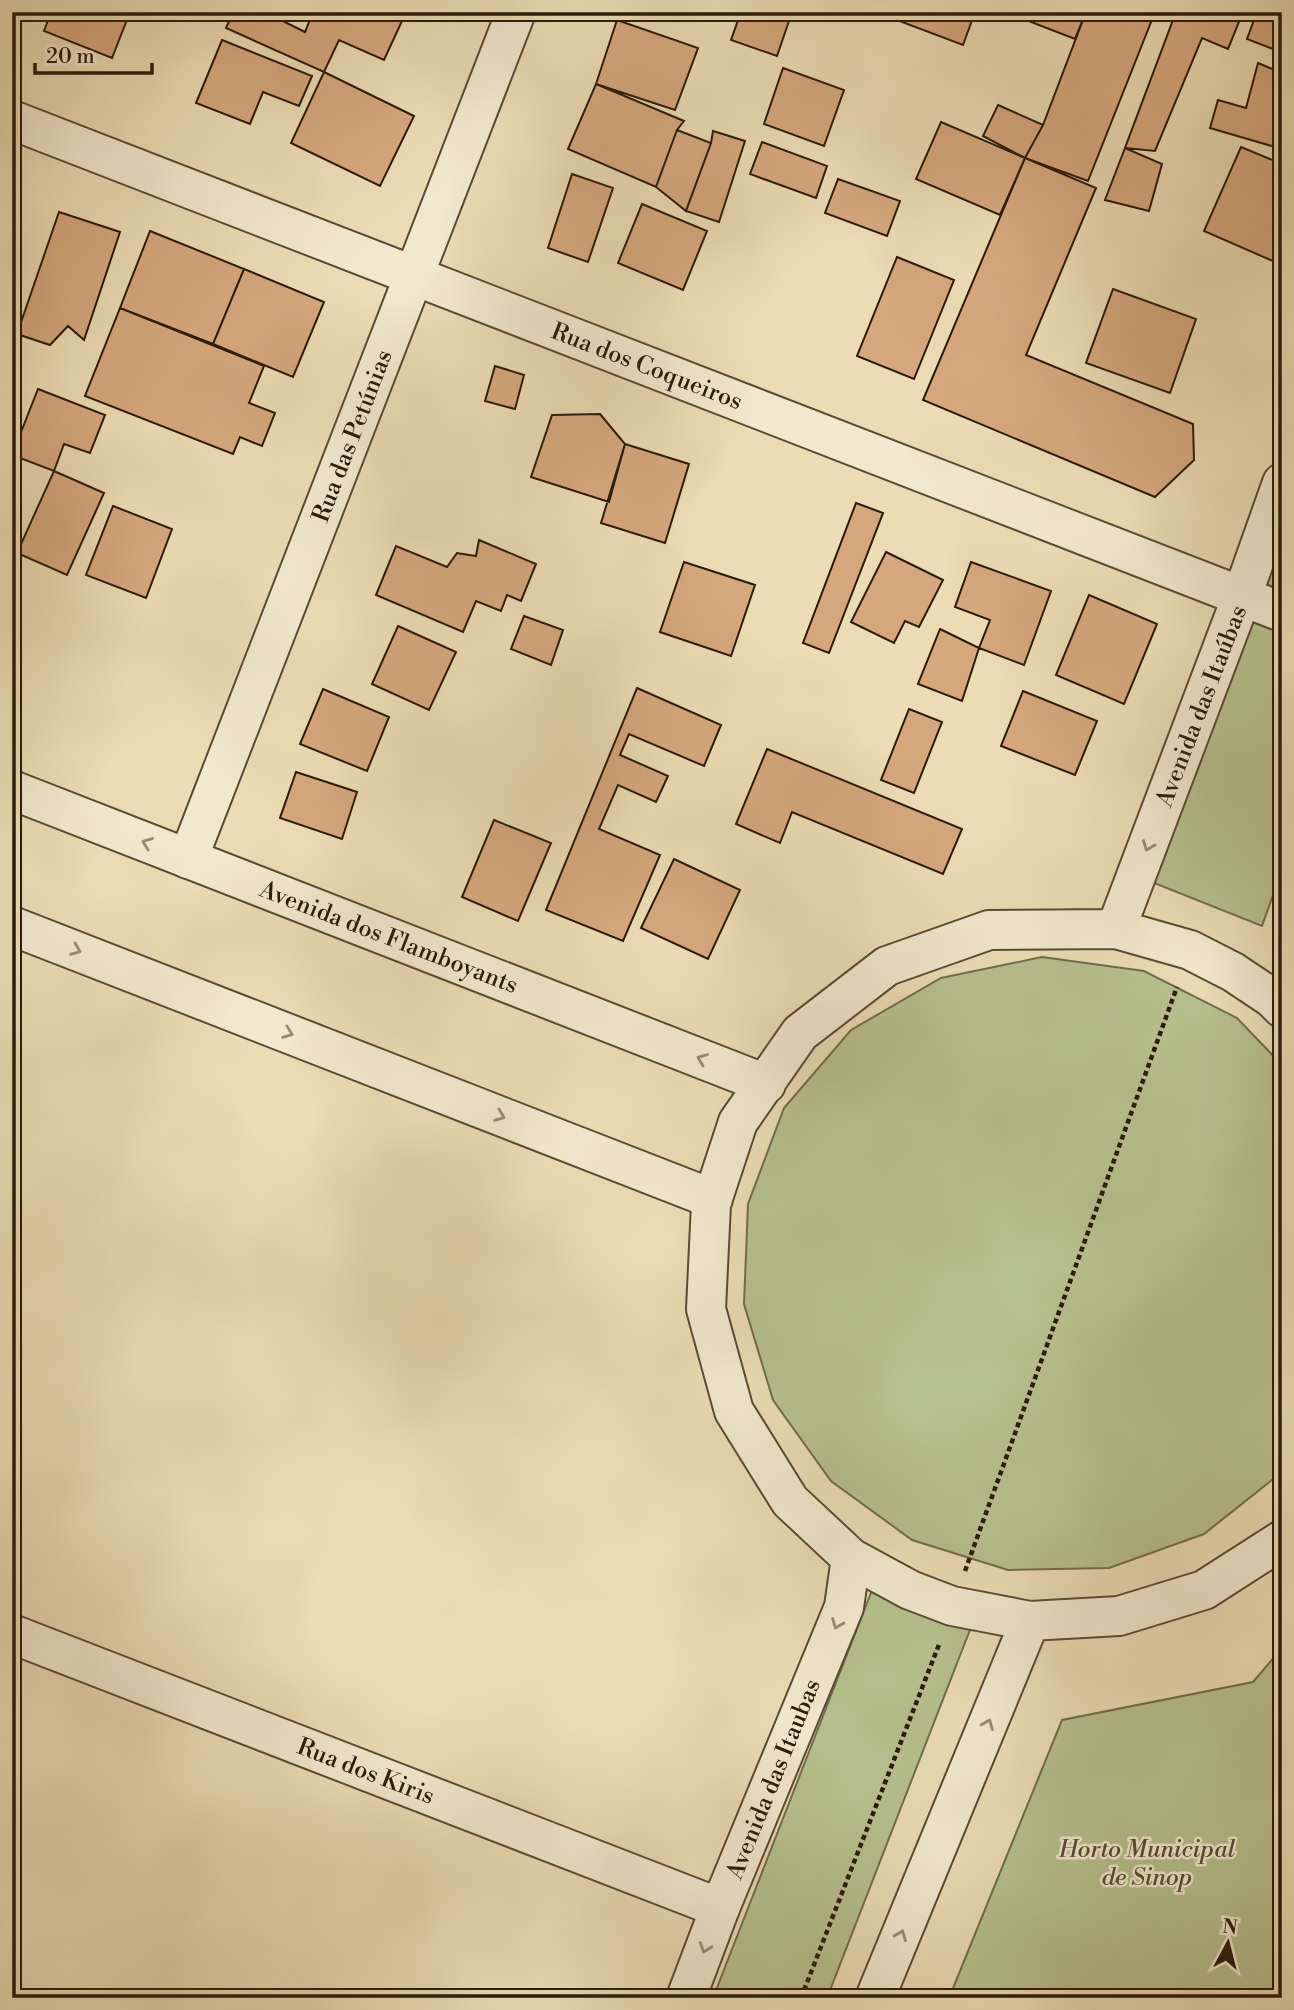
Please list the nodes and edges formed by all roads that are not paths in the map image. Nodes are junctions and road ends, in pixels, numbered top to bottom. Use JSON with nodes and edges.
{"nodes":[{"id":1,"x":516,"y":12,"type":"edge"},
{"id":2,"x":12,"y":120,"type":"edge"},
{"id":3,"x":413,"y":276,"type":"junction"},
{"id":4,"x":1282,"y":483,"type":"edge"},
{"id":5,"x":1242,"y":596,"type":"junction"},
{"id":6,"x":1282,"y":612,"type":"edge"},
{"id":7,"x":12,"y":790,"type":"edge"},
{"id":8,"x":188,"y":859,"type":"junction"},
{"id":9,"x":12,"y":926,"type":"edge"},
{"id":10,"x":1116,"y":929,"type":"junction"},
{"id":11,"x":1278,"y":993,"type":"edge"},
{"id":12,"x":766,"y":1083,"type":"junction"},
{"id":13,"x":713,"y":1199,"type":"junction"},
{"id":14,"x":1282,"y":1540,"type":"edge"},
{"id":15,"x":851,"y":1558,"type":"junction"},
{"id":16,"x":1030,"y":1621,"type":"junction"},
{"id":17,"x":12,"y":1634,"type":"edge"},
{"id":18,"x":720,"y":1908,"type":"junction"},
{"id":19,"x":686,"y":1998,"type":"edge"},
{"id":20,"x":875,"y":1998,"type":"edge"}],
"edges":[{"from":1,"to":3,"type":"street","name":"Rua das Petúnias"},
{"from":2,"to":3,"type":"street","name":"Rua dos Coqueiros"},
{"from":3,"to":5,"type":"street","name":"Rua dos Coqueiros"},
{"from":3,"to":8,"type":"street","name":"Rua das Petúnias"},
{"from":4,"to":5,"type":"street","name":"Avenida das Itaúbas"},
{"from":5,"to":6,"type":"street","name":"Rua dos Coqueiros"},
{"from":5,"to":10,"type":"street","name":"Avenida das Itaúbas","one_way":true},
{"from":8,"to":7,"type":"street","name":"Avenida dos Flamboyants","one_way":true},
{"from":12,"to":8,"type":"street","name":"Avenida dos Flamboyants","one_way":true},
{"from":9,"to":13,"type":"street","one_way":true},
{"from":10,"to":11,"type":"street"},
{"from":10,"to":12,"type":"street"},
{"from":12,"to":13,"type":"street"},
{"from":13,"to":15,"type":"street"},
{"from":14,"to":16,"type":"street"},
{"from":15,"to":16,"type":"street"},
{"from":15,"to":18,"type":"street","name":"Avenida das Itaubas","one_way":true},
{"from":20,"to":16,"type":"street","one_way":true},
{"from":17,"to":18,"type":"street","name":"Rua dos Kiris"},
{"from":18,"to":19,"type":"street","name":"Avenida das Itaubas","one_way":true}]}
